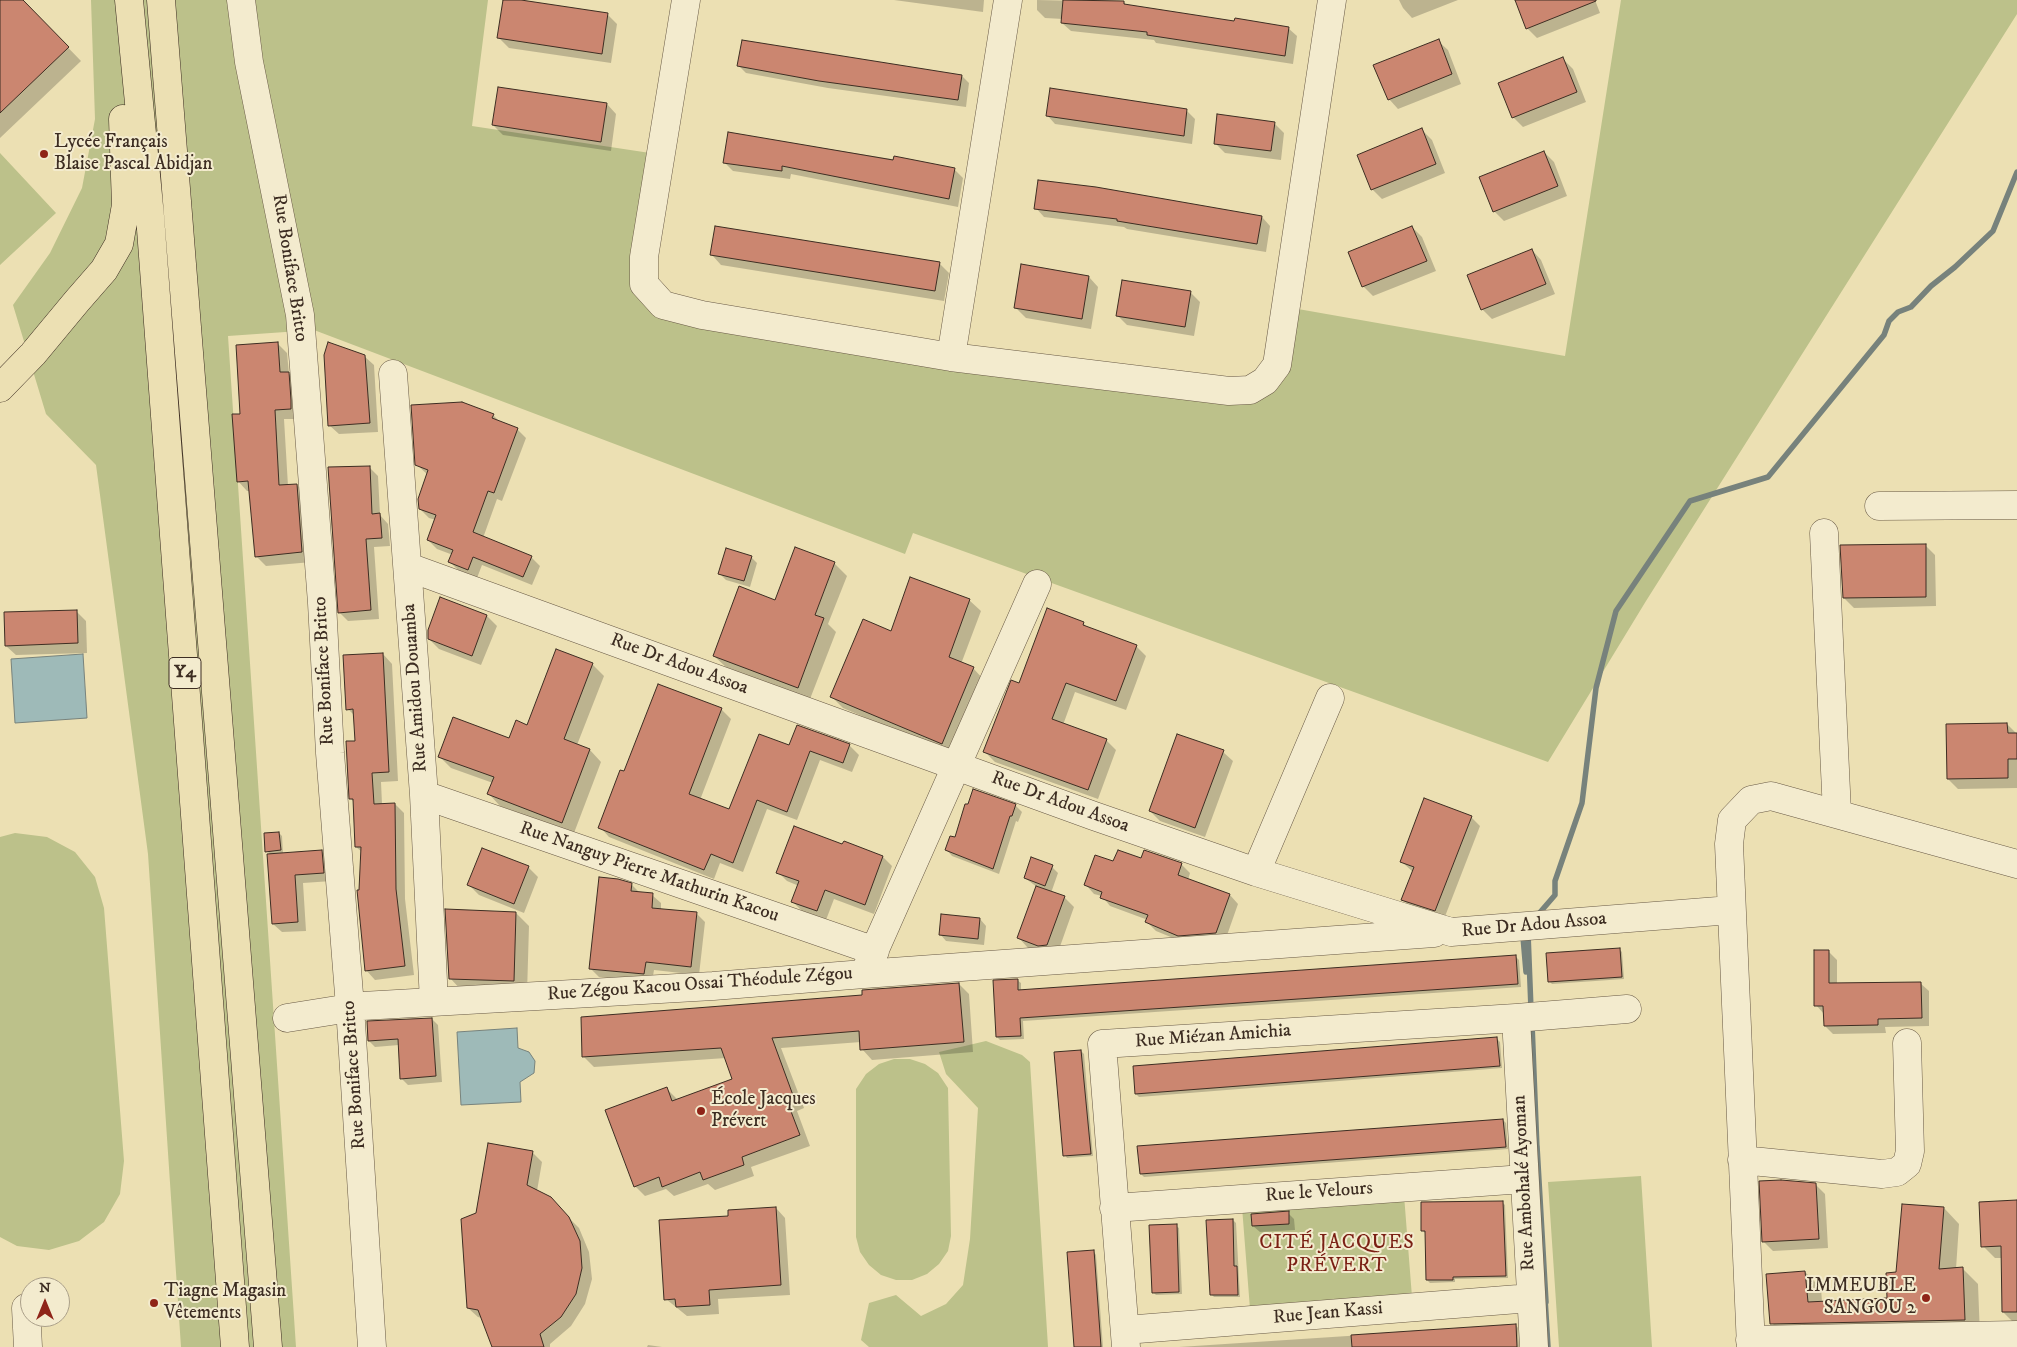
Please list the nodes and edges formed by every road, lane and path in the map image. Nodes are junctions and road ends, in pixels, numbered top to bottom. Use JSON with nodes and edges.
{"nodes":[{"id":1,"x":121,"y":0,"type":"edge"},
{"id":2,"x":129,"y":0,"type":"edge"},
{"id":3,"x":161,"y":0,"type":"edge"},
{"id":4,"x":241,"y":0,"type":"edge"},
{"id":5,"x":686,"y":0,"type":"edge"},
{"id":6,"x":1008,"y":0,"type":"edge"},
{"id":7,"x":1332,"y":0,"type":"edge"},
{"id":8,"x":951,"y":357,"type":"junction"},
{"id":9,"x":394,"y":374,"type":"dead end"},
{"id":10,"x":0,"y":388,"type":"edge"},
{"id":11,"x":2017,"y":505,"type":"edge"},
{"id":12,"x":1879,"y":506,"type":"dead end"},
{"id":13,"x":1824,"y":533,"type":"dead end"},
{"id":14,"x":408,"y":568,"type":"junction"},
{"id":15,"x":1037,"y":584,"type":"dead end"},
{"id":16,"x":1330,"y":698,"type":"dead end"},
{"id":17,"x":957,"y":765,"type":"junction"},
{"id":18,"x":424,"y":795,"type":"junction"},
{"id":19,"x":1837,"y":813,"type":"junction"},
{"id":20,"x":2017,"y":864,"type":"edge"},
{"id":21,"x":1256,"y":872,"type":"junction"},
{"id":22,"x":1731,"y":910,"type":"junction"},
{"id":23,"x":1451,"y":932,"type":"junction"},
{"id":24,"x":870,"y":963,"type":"junction"},
{"id":25,"x":434,"y":1002,"type":"junction"},
{"id":26,"x":350,"y":1007,"type":"junction"},
{"id":27,"x":1627,"y":1009,"type":"dead end"},
{"id":28,"x":287,"y":1018,"type":"dead end"},
{"id":29,"x":1516,"y":1018,"type":"junction"},
{"id":30,"x":1907,"y":1043,"type":"dead end"},
{"id":31,"x":1742,"y":1160,"type":"junction"},
{"id":32,"x":1524,"y":1179,"type":"junction"},
{"id":33,"x":1114,"y":1208,"type":"junction"},
{"id":34,"x":1531,"y":1298,"type":"junction"},
{"id":35,"x":27,"y":1327,"type":"edge"},
{"id":36,"x":2017,"y":1335,"type":"edge"},
{"id":37,"x":1126,"y":1338,"type":"edge"},
{"id":38,"x":1750,"y":1344,"type":"edge"},
{"id":39,"x":28,"y":1347,"type":"edge"},
{"id":40,"x":235,"y":1347,"type":"edge"},
{"id":41,"x":268,"y":1347,"type":"edge"},
{"id":42,"x":372,"y":1347,"type":"edge"},
{"id":43,"x":1534,"y":1347,"type":"edge"}],
"edges":[{"from":1,"to":10,"type":"highway"},
{"from":2,"to":40,"type":"highway","number":"Y4"},
{"from":3,"to":41,"type":"highway","number":"Y4"},
{"from":4,"to":26,"type":"street","name":"Rue Boniface Britto"},
{"from":5,"to":8,"type":"street"},
{"from":6,"to":8,"type":"street"},
{"from":7,"to":8,"type":"street"},
{"from":9,"to":14,"type":"street","name":"Rue Amidou Douamba"},
{"from":11,"to":12,"type":"street"},
{"from":13,"to":19,"type":"street"},
{"from":14,"to":17,"type":"street","name":"Rue Dr Adou Assoa"},
{"from":14,"to":18,"type":"street","name":"Rue Amidou Douamba"},
{"from":15,"to":17,"type":"street","name":"Rue Zégou Kacou Ossai Théodule Zégou"},
{"from":16,"to":21,"type":"street"},
{"from":17,"to":21,"type":"street","name":"Rue Dr Adou Assoa"},
{"from":17,"to":24,"type":"street","name":"Rue Zégou Kacou Ossai Théodule Zégou"},
{"from":18,"to":24,"type":"street","name":"Rue Nanguy Pierre Mathurin Kacou"},
{"from":18,"to":25,"type":"street","name":"Rue Amidou Douamba"},
{"from":19,"to":20,"type":"street"},
{"from":19,"to":22,"type":"street"},
{"from":21,"to":23,"type":"street","name":"Rue Dr Adou Assoa"},
{"from":22,"to":23,"type":"street","name":"Rue Dr Adou Assoa"},
{"from":22,"to":31,"type":"street"},
{"from":23,"to":24,"type":"street"},
{"from":24,"to":25,"type":"street","name":"Rue Zégou Kacou Ossai Théodule Zégou"},
{"from":25,"to":26,"type":"street","name":"Rue Zégou Kacou Ossai Théodule Zégou"},
{"from":26,"to":28,"type":"street","name":"Rue Zégou Kacou Ossai Théodule Zégou"},
{"from":26,"to":42,"type":"street","name":"Rue Boniface Britto"},
{"from":27,"to":29,"type":"street","name":"Rue Miézan Amichia"},
{"from":29,"to":32,"type":"street","name":"Rue Ambohalé Ayoman"},
{"from":29,"to":33,"type":"street","name":"Rue Miézan Amichia"},
{"from":30,"to":31,"type":"street"},
{"from":31,"to":38,"type":"street"},
{"from":32,"to":33,"type":"street","name":"Rue le Velours"},
{"from":32,"to":34,"type":"street","name":"Rue Ambohalé Ayoman"},
{"from":33,"to":37,"type":"street","name":"Rue Miézan Amichia"},
{"from":34,"to":37,"type":"street","name":"Rue Jean Kassi"},
{"from":34,"to":43,"type":"street","name":"Rue Ambohalé Ayoman"},
{"from":35,"to":39,"type":"street"},
{"from":36,"to":38,"type":"street"}]}
